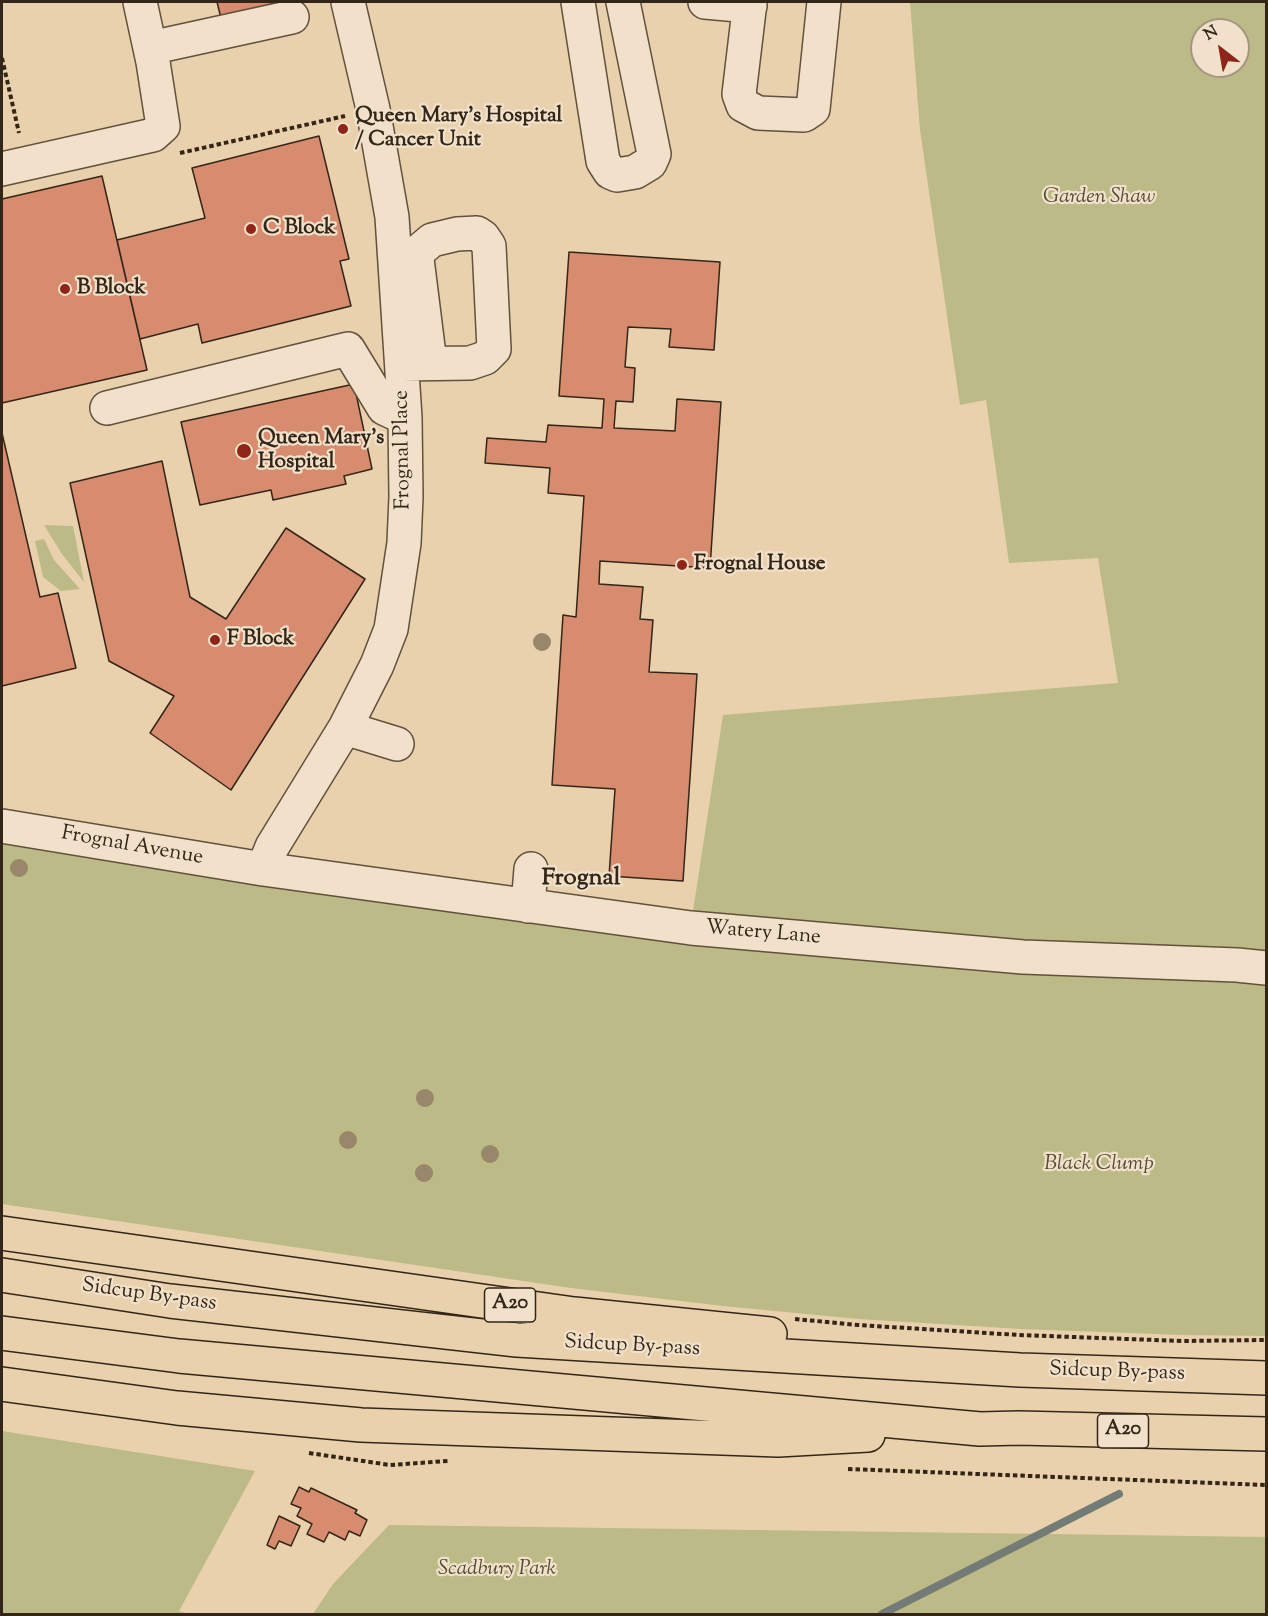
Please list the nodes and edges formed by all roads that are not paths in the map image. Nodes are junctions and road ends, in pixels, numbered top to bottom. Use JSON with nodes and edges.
{"nodes":[{"id":1,"x":140,"y":2,"type":"edge"},
{"id":2,"x":348,"y":2,"type":"edge"},
{"id":3,"x":578,"y":2,"type":"edge"},
{"id":4,"x":623,"y":2,"type":"edge"},
{"id":5,"x":705,"y":2,"type":"edge"},
{"id":6,"x":824,"y":2,"type":"edge"},
{"id":7,"x":750,"y":4,"type":"edge"},
{"id":8,"x":292,"y":17,"type":"dead end"},
{"id":9,"x":150,"y":48,"type":"junction"},
{"id":10,"x":2,"y":169,"type":"edge"},
{"id":11,"x":107,"y":408,"type":"dead end"},
{"id":12,"x":405,"y":418,"type":"junction"},
{"id":13,"x":345,"y":728,"type":"junction"},
{"id":14,"x":397,"y":744,"type":"dead end"},
{"id":15,"x":2,"y":826,"type":"edge"},
{"id":16,"x":263,"y":869,"type":"junction"},
{"id":17,"x":531,"y":870,"type":"dead end"},
{"id":18,"x":528,"y":906,"type":"junction"},
{"id":19,"x":1266,"y":968,"type":"edge"},
{"id":20,"x":2,"y":1233,"type":"edge"},
{"id":21,"x":2,"y":1275,"type":"edge"},
{"id":22,"x":2,"y":1333,"type":"edge"},
{"id":23,"x":1020,"y":1370,"type":"junction"},
{"id":24,"x":1266,"y":1378,"type":"edge"},
{"id":25,"x":2,"y":1384,"type":"edge"},
{"id":26,"x":980,"y":1429,"type":"junction"},
{"id":27,"x":1266,"y":1434,"type":"edge"}],
"edges":[{"from":1,"to":9,"type":"street"},
{"from":2,"to":12,"type":"street","name":"Frognal Place"},
{"from":3,"to":4,"type":"street"},
{"from":5,"to":7,"type":"street"},
{"from":6,"to":7,"type":"street"},
{"from":8,"to":9,"type":"street"},
{"from":9,"to":10,"type":"street"},
{"from":11,"to":12,"type":"street"},
{"from":12,"to":13,"type":"street","name":"Frognal Place"},
{"from":13,"to":14,"type":"street"},
{"from":13,"to":16,"type":"street","name":"Frognal Place"},
{"from":15,"to":16,"type":"street","name":"Frognal Avenue"},
{"from":16,"to":18,"type":"street","name":"Watery Lane"},
{"from":17,"to":18,"type":"street"},
{"from":18,"to":19,"type":"street","name":"Watery Lane"},
{"from":20,"to":23,"type":"highway","number":"A20"},
{"from":21,"to":23,"type":"highway","name":"Sidcup By-pass","number":"A20"},
{"from":22,"to":26,"type":"highway","number":"A20"},
{"from":23,"to":24,"type":"highway","name":"Sidcup By-pass","number":"A20"},
{"from":25,"to":26,"type":"highway","number":"A20"},
{"from":26,"to":27,"type":"highway","number":"A20"}]}
